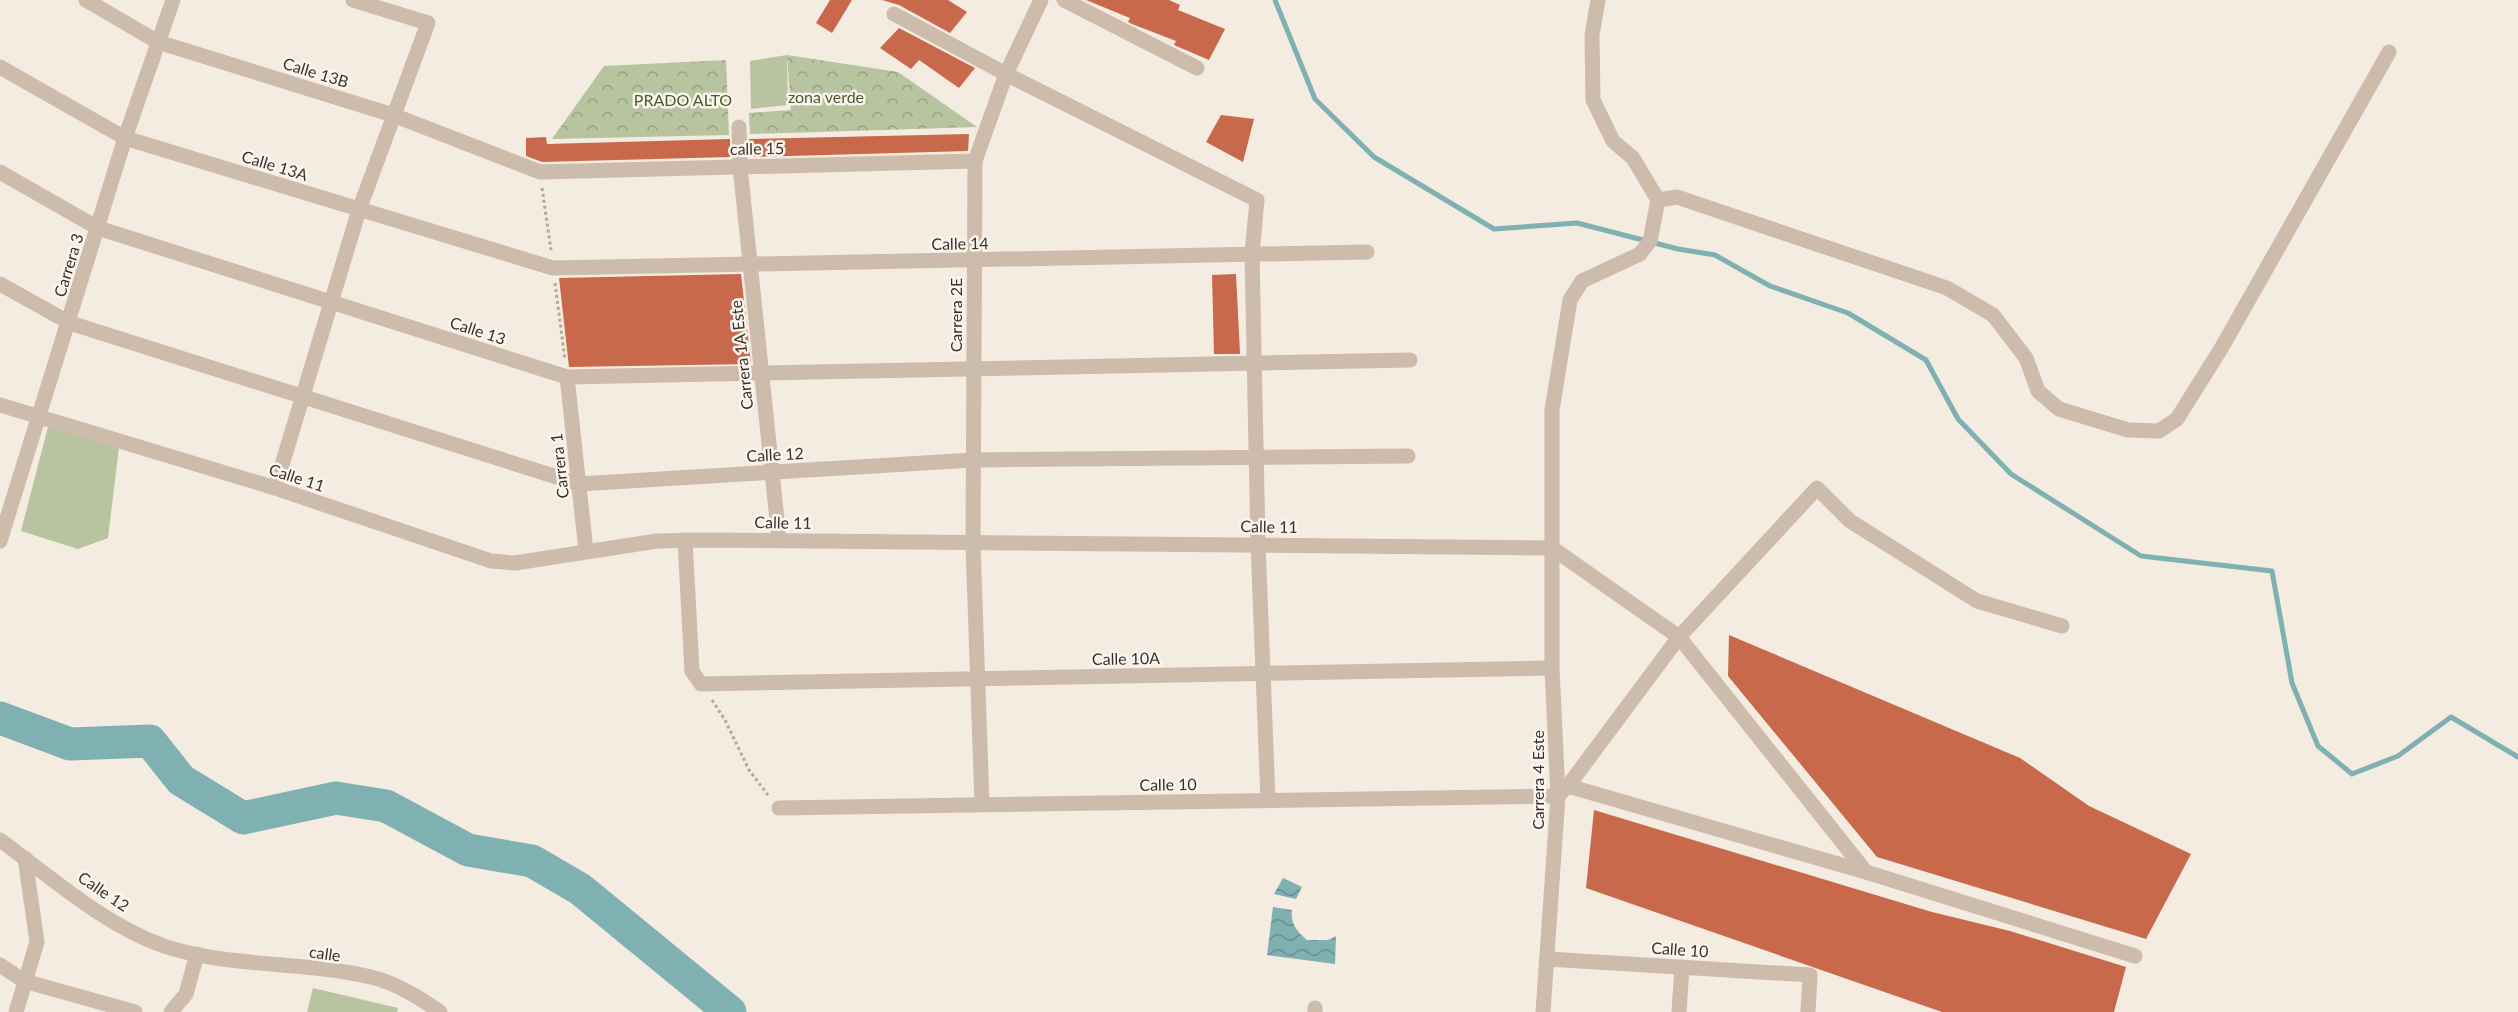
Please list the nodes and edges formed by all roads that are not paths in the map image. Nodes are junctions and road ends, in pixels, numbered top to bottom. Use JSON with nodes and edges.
{"nodes":[{"id":1,"x":86,"y":0,"type":"edge"},
{"id":2,"x":173,"y":0,"type":"edge"},
{"id":3,"x":353,"y":0,"type":"edge"},
{"id":4,"x":1041,"y":0,"type":"edge"},
{"id":5,"x":1064,"y":0,"type":"edge"},
{"id":6,"x":1598,"y":0,"type":"edge"},
{"id":7,"x":894,"y":14,"type":"dead end"},
{"id":8,"x":159,"y":42,"type":"junction"},
{"id":9,"x":2389,"y":52,"type":"dead end"},
{"id":10,"x":0,"y":67,"type":"edge"},
{"id":11,"x":1197,"y":68,"type":"dead end"},
{"id":12,"x":1006,"y":74,"type":"junction"},
{"id":13,"x":393,"y":115,"type":"junction"},
{"id":14,"x":739,"y":127,"type":"dead end"},
{"id":15,"x":125,"y":138,"type":"junction"},
{"id":16,"x":975,"y":161,"type":"junction"},
{"id":17,"x":740,"y":167,"type":"junction"},
{"id":18,"x":0,"y":172,"type":"edge"},
{"id":19,"x":540,"y":172,"type":"joint"},
{"id":20,"x":1658,"y":200,"type":"junction"},
{"id":21,"x":359,"y":210,"type":"junction"},
{"id":22,"x":98,"y":228,"type":"junction"},
{"id":23,"x":1367,"y":252,"type":"dead end"},
{"id":24,"x":1252,"y":254,"type":"junction"},
{"id":25,"x":973,"y":261,"type":"junction"},
{"id":26,"x":750,"y":264,"type":"junction"},
{"id":27,"x":553,"y":268,"type":"joint"},
{"id":28,"x":0,"y":284,"type":"edge"},
{"id":29,"x":331,"y":302,"type":"junction"},
{"id":30,"x":70,"y":323,"type":"junction"},
{"id":31,"x":1410,"y":360,"type":"dead end"},
{"id":32,"x":1254,"y":363,"type":"junction"},
{"id":33,"x":973,"y":368,"type":"junction"},
{"id":34,"x":761,"y":373,"type":"junction"},
{"id":35,"x":567,"y":377,"type":"junction"},
{"id":36,"x":302,"y":396,"type":"junction"},
{"id":37,"x":0,"y":405,"type":"edge"},
{"id":38,"x":38,"y":418,"type":"junction"},
{"id":39,"x":1408,"y":456,"type":"dead end"},
{"id":40,"x":1256,"y":458,"type":"junction"},
{"id":41,"x":973,"y":460,"type":"junction"},
{"id":42,"x":772,"y":472,"type":"junction"},
{"id":43,"x":579,"y":484,"type":"junction"},
{"id":44,"x":275,"y":489,"type":"junction"},
{"id":45,"x":779,"y":539,"type":"junction"},
{"id":46,"x":685,"y":540,"type":"junction"},
{"id":47,"x":0,"y":541,"type":"edge"},
{"id":48,"x":1258,"y":543,"type":"junction"},
{"id":49,"x":973,"y":544,"type":"junction"},
{"id":50,"x":1552,"y":548,"type":"junction"},
{"id":51,"x":586,"y":551,"type":"junction"},
{"id":52,"x":2062,"y":626,"type":"dead end"},
{"id":53,"x":1679,"y":637,"type":"junction"},
{"id":54,"x":1552,"y":668,"type":"junction"},
{"id":55,"x":1263,"y":673,"type":"junction"},
{"id":56,"x":978,"y":679,"type":"junction"},
{"id":57,"x":1563,"y":791,"type":"junction"},
{"id":58,"x":1268,"y":800,"type":"junction"},
{"id":59,"x":982,"y":804,"type":"junction"},
{"id":60,"x":778,"y":808,"type":"road end"},
{"id":61,"x":0,"y":840,"type":"edge"},
{"id":62,"x":25,"y":858,"type":"junction"},
{"id":63,"x":1866,"y":872,"type":"junction"},
{"id":64,"x":197,"y":954,"type":"junction"},
{"id":65,"x":2135,"y":956,"type":"dead end"},
{"id":66,"x":1548,"y":958,"type":"junction"},
{"id":67,"x":0,"y":965,"type":"edge"},
{"id":68,"x":1682,"y":967,"type":"junction"},
{"id":69,"x":24,"y":981,"type":"junction"},
{"id":70,"x":16,"y":1012,"type":"edge"},
{"id":71,"x":135,"y":1012,"type":"edge"},
{"id":72,"x":171,"y":1012,"type":"edge"},
{"id":73,"x":440,"y":1012,"type":"edge"},
{"id":74,"x":1543,"y":1012,"type":"edge"},
{"id":75,"x":1679,"y":1012,"type":"edge"},
{"id":76,"x":1809,"y":1012,"type":"edge"}],
"edges":[{"from":1,"to":8,"type":"street","name":"Calle 13B"},
{"from":2,"to":8,"type":"street","name":"Carrera 3"},
{"from":3,"to":13,"type":"street"},
{"from":4,"to":12,"type":"street","name":"Carrera 2E"},
{"from":5,"to":11,"type":"street"},
{"from":6,"to":20,"type":"street"},
{"from":7,"to":12,"type":"street"},
{"from":8,"to":13,"type":"street","name":"Calle 13B"},
{"from":8,"to":15,"type":"street","name":"Carrera 3"},
{"from":9,"to":20,"type":"street"},
{"from":10,"to":15,"type":"street","name":"Calle 13A"},
{"from":12,"to":16,"type":"street","name":"Carrera 2E"},
{"from":12,"to":24,"type":"street"},
{"from":13,"to":19,"type":"street","name":"Calle 13B"},
{"from":13,"to":21,"type":"street"},
{"from":14,"to":17,"type":"street","name":"Carrera 1A Este"},
{"from":15,"to":21,"type":"street","name":"Calle 13A"},
{"from":15,"to":22,"type":"street","name":"Carrera 3"},
{"from":16,"to":17,"type":"street","name":"calle 15"},
{"from":16,"to":25,"type":"street","name":"Carrera 2E"},
{"from":17,"to":19,"type":"street","name":"calle 15"},
{"from":17,"to":26,"type":"street","name":"Carrera 1A Este"},
{"from":18,"to":22,"type":"street","name":"Calle 13"},
{"from":20,"to":50,"type":"street","name":"Carrera 4 Este"},
{"from":21,"to":27,"type":"street","name":"Calle 13A"},
{"from":21,"to":29,"type":"street"},
{"from":22,"to":29,"type":"street","name":"Calle 13"},
{"from":22,"to":30,"type":"street","name":"Carrera 3"},
{"from":23,"to":24,"type":"street","name":"Calle 14"},
{"from":24,"to":25,"type":"street","name":"Calle 14"},
{"from":24,"to":32,"type":"street"},
{"from":25,"to":26,"type":"street","name":"Calle 14"},
{"from":25,"to":33,"type":"street","name":"Carrera 2E"},
{"from":26,"to":27,"type":"street","name":"Calle 14"},
{"from":26,"to":34,"type":"street","name":"Carrera 1A Este"},
{"from":28,"to":30,"type":"street"},
{"from":29,"to":35,"type":"street","name":"Calle 13"},
{"from":29,"to":36,"type":"street"},
{"from":30,"to":36,"type":"street"},
{"from":30,"to":38,"type":"street","name":"Carrera 3"},
{"from":31,"to":32,"type":"street","name":"Calle 13"},
{"from":32,"to":33,"type":"street","name":"Calle 13"},
{"from":32,"to":40,"type":"street"},
{"from":33,"to":34,"type":"street","name":"Calle 13"},
{"from":33,"to":41,"type":"street","name":"Carrera 2E"},
{"from":34,"to":35,"type":"street","name":"Calle 13"},
{"from":34,"to":42,"type":"street","name":"Carrera 1A Este"},
{"from":35,"to":43,"type":"street","name":"Carrera 1"},
{"from":36,"to":43,"type":"street"},
{"from":36,"to":44,"type":"street"},
{"from":37,"to":38,"type":"street","name":"Calle 11"},
{"from":38,"to":44,"type":"street","name":"Calle 11"},
{"from":38,"to":47,"type":"street","name":"Carrera 3"},
{"from":39,"to":40,"type":"street","name":"Calle 12"},
{"from":40,"to":41,"type":"street","name":"Calle 12"},
{"from":40,"to":48,"type":"street"},
{"from":41,"to":42,"type":"street","name":"Calle 12"},
{"from":41,"to":49,"type":"street","name":"Carrera 2E"},
{"from":42,"to":43,"type":"street","name":"Calle 12"},
{"from":42,"to":45,"type":"street","name":"Carrera 1A Este"},
{"from":43,"to":51,"type":"street","name":"Carrera 1"},
{"from":44,"to":51,"type":"street","name":"Calle 11"},
{"from":45,"to":46,"type":"street","name":"Calle 11"},
{"from":45,"to":49,"type":"street","name":"Calle 11"},
{"from":46,"to":51,"type":"street","name":"Calle 11"},
{"from":46,"to":56,"type":"street","name":"Calle 10A"},
{"from":48,"to":49,"type":"street","name":"Calle 11"},
{"from":48,"to":50,"type":"street","name":"Calle 11"},
{"from":48,"to":55,"type":"street"},
{"from":49,"to":56,"type":"street","name":"Carrera 2E"},
{"from":50,"to":53,"type":"street"},
{"from":50,"to":54,"type":"street","name":"Carrera 4 Este"},
{"from":52,"to":53,"type":"street"},
{"from":53,"to":57,"type":"street"},
{"from":53,"to":63,"type":"street"},
{"from":54,"to":55,"type":"street","name":"Calle 10A"},
{"from":54,"to":57,"type":"street","name":"Carrera 4 Este"},
{"from":55,"to":56,"type":"street","name":"Calle 10A"},
{"from":55,"to":58,"type":"street"},
{"from":56,"to":59,"type":"street","name":"Carrera 2E"},
{"from":57,"to":58,"type":"street","name":"Calle 10"},
{"from":57,"to":63,"type":"street","name":"Calle 10"},
{"from":57,"to":66,"type":"street","name":"Carrera 4 Este"},
{"from":58,"to":59,"type":"street","name":"Calle 10"},
{"from":59,"to":60,"type":"street","name":"Calle 10"},
{"from":61,"to":62,"type":"street","name":"Calle 12"},
{"from":62,"to":64,"type":"street","name":"Calle 12"},
{"from":62,"to":69,"type":"street"},
{"from":63,"to":65,"type":"street","name":"Calle 10"},
{"from":64,"to":72,"type":"street"},
{"from":64,"to":73,"type":"street","name":"calle"},
{"from":66,"to":68,"type":"street","name":"Calle 10"},
{"from":66,"to":74,"type":"street","name":"Carrera 4 Este"},
{"from":67,"to":69,"type":"street"},
{"from":68,"to":75,"type":"street"},
{"from":68,"to":76,"type":"street","name":"Calle 10"},
{"from":69,"to":70,"type":"street"},
{"from":69,"to":71,"type":"street"}]}
